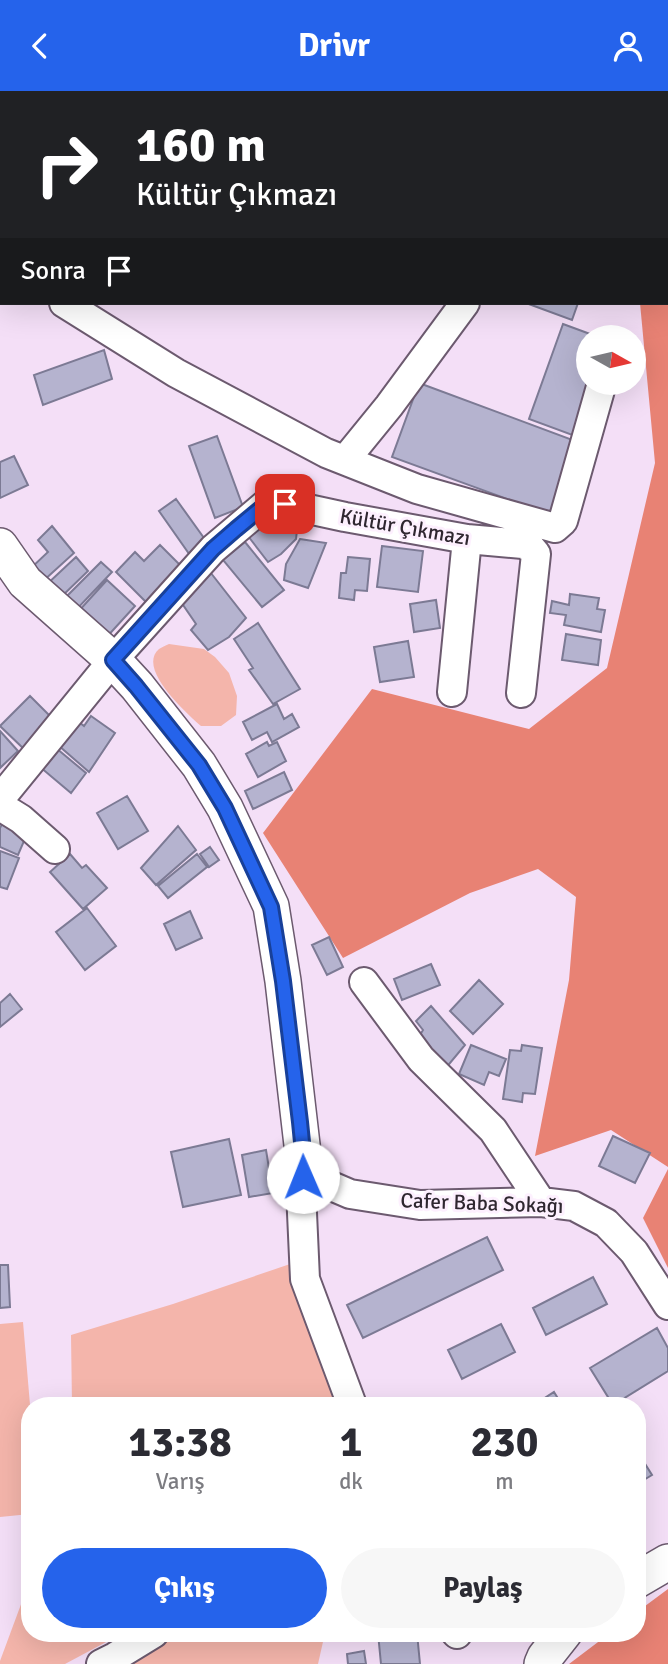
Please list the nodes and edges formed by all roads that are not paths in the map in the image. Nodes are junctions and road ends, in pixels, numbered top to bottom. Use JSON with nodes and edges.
{"nodes":[{"id":1,"x":67,"y":305,"type":"edge"},
{"id":2,"x":464,"y":305,"type":"edge"},
{"id":3,"x":599,"y":395,"type":"edge"},
{"id":4,"x":345,"y":460,"type":"junction"},
{"id":5,"x":467,"y":539,"type":"junction"},
{"id":6,"x":0,"y":546,"type":"edge"},
{"id":7,"x":113,"y":660,"type":"junction"},
{"id":8,"x":452,"y":692,"type":"dead end"},
{"id":9,"x":520,"y":693,"type":"dead end"},
{"id":10,"x":0,"y":799,"type":"edge"},
{"id":11,"x":0,"y":806,"type":"edge"},
{"id":12,"x":55,"y":849,"type":"dead end"},
{"id":13,"x":365,"y":982,"type":"dead end"},
{"id":14,"x":304,"y":1162,"type":"junction"},
{"id":15,"x":541,"y":1202,"type":"junction"},
{"id":16,"x":668,"y":1305,"type":"edge"},
{"id":17,"x":349,"y":1397,"type":"edge"},
{"id":18,"x":668,"y":1562,"type":"edge"},
{"id":19,"x":646,"y":1575,"type":"edge"},
{"id":20,"x":140,"y":1642,"type":"edge"},
{"id":21,"x":557,"y":1642,"type":"edge"},
{"id":22,"x":102,"y":1664,"type":"edge"},
{"id":23,"x":542,"y":1664,"type":"edge"}],
"edges":[{"from":1,"to":4,"type":"street"},
{"from":2,"to":4,"type":"street"},
{"from":3,"to":4,"type":"street"},
{"from":5,"to":7,"type":"street","name":"Kültür Çıkmazı"},
{"from":5,"to":8,"type":"street"},
{"from":5,"to":9,"type":"street","name":"Kültür Çıkmazı"},
{"from":6,"to":7,"type":"street"},
{"from":7,"to":10,"type":"street","name":"Kültür Çıkmazı"},
{"from":7,"to":14,"type":"street"},
{"from":11,"to":12,"type":"street"},
{"from":13,"to":15,"type":"street"},
{"from":14,"to":15,"type":"street","name":"Cafer Baba Sokağı"},
{"from":14,"to":17,"type":"street"},
{"from":15,"to":16,"type":"street","name":"Cafer Baba Sokağı"},
{"from":18,"to":19,"type":"street"},
{"from":20,"to":22,"type":"street"},
{"from":21,"to":23,"type":"street"}]}
